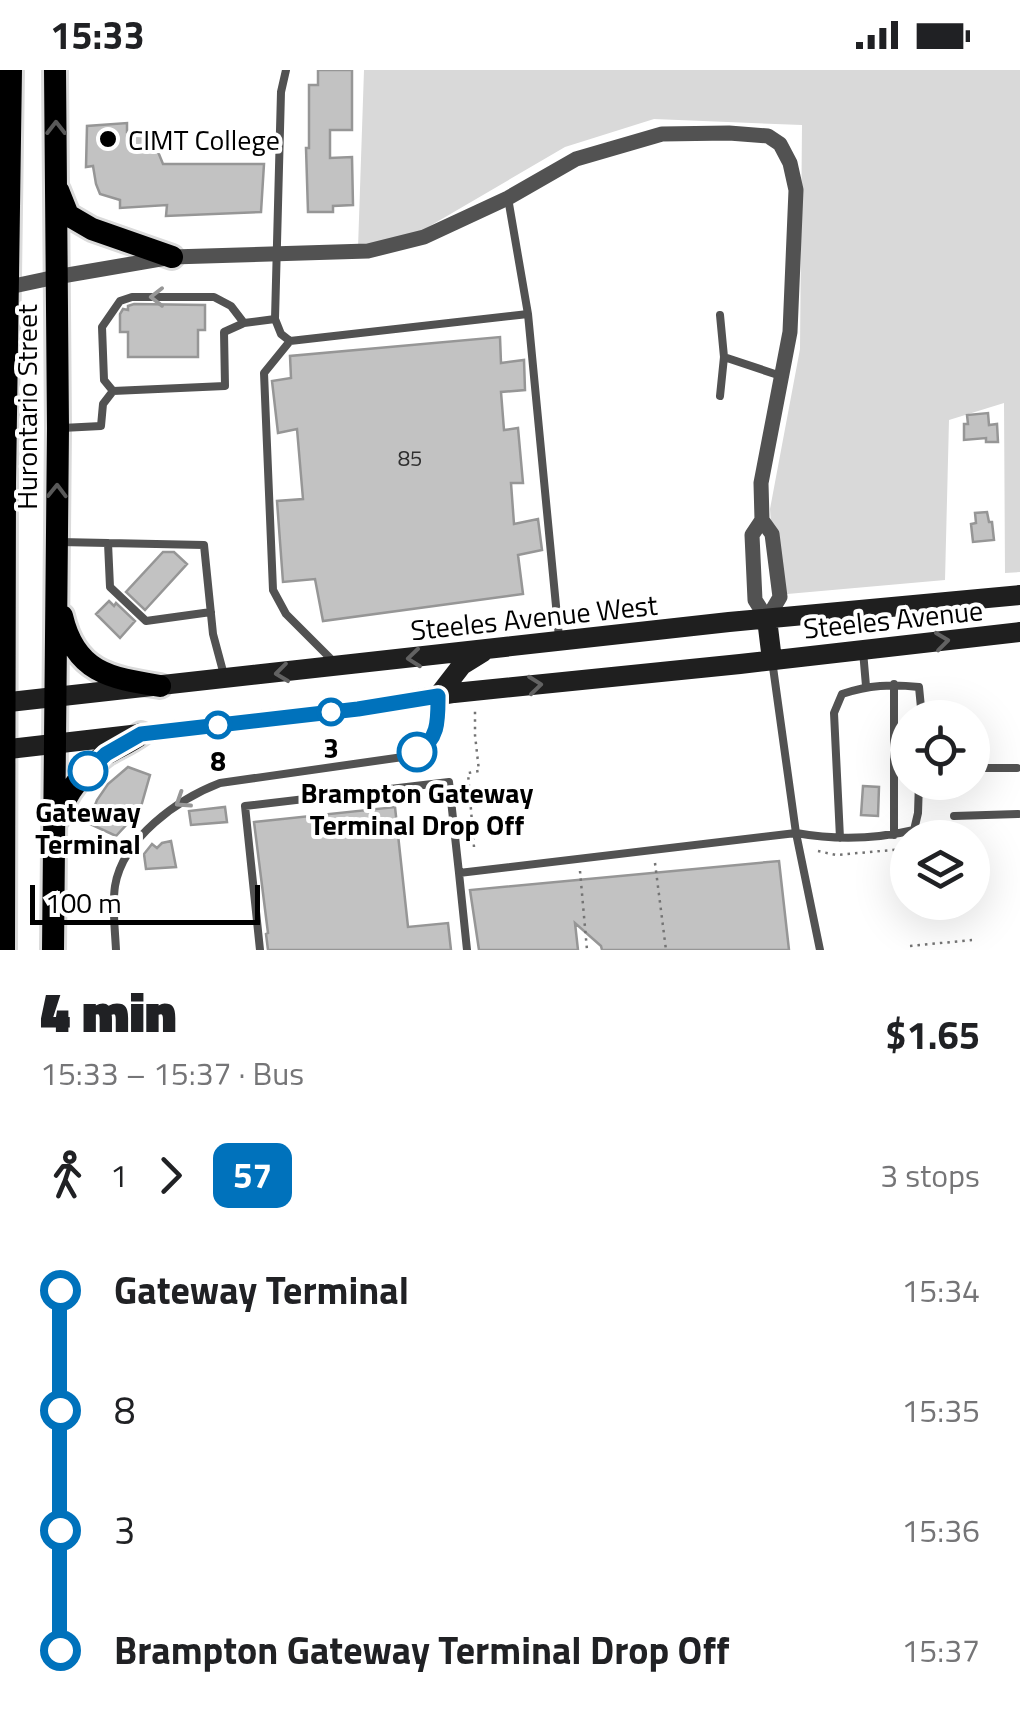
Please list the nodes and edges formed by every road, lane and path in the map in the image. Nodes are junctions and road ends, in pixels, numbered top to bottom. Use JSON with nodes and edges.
{"nodes":[{"id":1,"x":11,"y":70,"type":"edge"},
{"id":2,"x":55,"y":70,"type":"edge"},
{"id":3,"x":286,"y":70,"type":"edge"},
{"id":4,"x":56,"y":187,"type":"junction"},
{"id":5,"x":508,"y":198,"type":"junction"},
{"id":6,"x":278,"y":253,"type":"junction"},
{"id":7,"x":172,"y":258,"type":"junction"},
{"id":8,"x":56,"y":276,"type":"junction"},
{"id":9,"x":5,"y":290,"type":"edge"},
{"id":10,"x":528,"y":314,"type":"junction"},
{"id":11,"x":720,"y":315,"type":"dead end"},
{"id":12,"x":275,"y":318,"type":"junction"},
{"id":13,"x":244,"y":323,"type":"junction"},
{"id":14,"x":290,"y":341,"type":"junction"},
{"id":15,"x":724,"y":357,"type":"junction"},
{"id":16,"x":782,"y":376,"type":"junction"},
{"id":17,"x":114,"y":391,"type":"junction"},
{"id":18,"x":720,"y":396,"type":"dead end"},
{"id":19,"x":58,"y":428,"type":"junction"},
{"id":20,"x":2,"y":483,"type":"edge"},
{"id":21,"x":762,"y":520,"type":"junction"},
{"id":22,"x":56,"y":542,"type":"junction"},
{"id":23,"x":108,"y":543,"type":"junction"},
{"id":24,"x":56,"y":588,"type":"junction"},
{"id":25,"x":1020,"y":595,"type":"edge"},
{"id":26,"x":2,"y":607,"type":"edge"},
{"id":27,"x":210,"y":612,"type":"junction"},
{"id":28,"x":767,"y":619,"type":"junction"},
{"id":29,"x":1020,"y":632,"type":"edge"},
{"id":30,"x":560,"y":641,"type":"junction"},
{"id":31,"x":490,"y":649,"type":"junction"},
{"id":32,"x":863,"y":650,"type":"junction"},
{"id":33,"x":772,"y":660,"type":"junction"},
{"id":34,"x":338,"y":666,"type":"junction"},
{"id":35,"x":225,"y":680,"type":"junction"},
{"id":36,"x":894,"y":684,"type":"junction"},
{"id":37,"x":160,"y":686,"type":"junction"},
{"id":38,"x":866,"y":686,"type":"junction"},
{"id":39,"x":438,"y":696,"type":"junction"},
{"id":40,"x":55,"y":697,"type":"junction"},
{"id":41,"x":920,"y":700,"type":"edge"},
{"id":42,"x":2,"y":702,"type":"edge"},
{"id":43,"x":475,"y":712,"type":"dead end"},
{"id":44,"x":141,"y":734,"type":"junction"},
{"id":45,"x":54,"y":744,"type":"junction"},
{"id":46,"x":2,"y":749,"type":"edge"},
{"id":47,"x":990,"y":768,"type":"edge"},
{"id":48,"x":1017,"y":768,"type":"dead end"},
{"id":49,"x":1018,"y":814,"type":"edge"},
{"id":50,"x":954,"y":816,"type":"dead end"},
{"id":51,"x":894,"y":820,"type":"edge"},
{"id":52,"x":2,"y":821,"type":"edge"},
{"id":53,"x":55,"y":831,"type":"junction"},
{"id":54,"x":796,"y":833,"type":"junction"},
{"id":55,"x":890,"y":834,"type":"edge"},
{"id":56,"x":840,"y":838,"type":"junction"},
{"id":57,"x":474,"y":848,"type":"dead end"},
{"id":58,"x":890,"y":850,"type":"edge"},
{"id":59,"x":654,"y":852,"type":"junction"},
{"id":60,"x":818,"y":852,"type":"dead end"},
{"id":61,"x":579,"y":860,"type":"junction"},
{"id":62,"x":458,"y":873,"type":"junction"},
{"id":63,"x":972,"y":940,"type":"dead end"},
{"id":64,"x":910,"y":946,"type":"dead end"},
{"id":65,"x":4,"y":950,"type":"edge"},
{"id":66,"x":53,"y":950,"type":"edge"},
{"id":67,"x":116,"y":950,"type":"edge"},
{"id":68,"x":260,"y":950,"type":"edge"},
{"id":69,"x":467,"y":950,"type":"edge"},
{"id":70,"x":587,"y":950,"type":"edge"},
{"id":71,"x":666,"y":950,"type":"edge"},
{"id":72,"x":820,"y":950,"type":"edge"}],
"edges":[{"from":1,"to":9,"type":"main road","name":"Hurontario Street"},
{"from":4,"to":2,"type":"main road","name":"Hurontario Street","one_way":true},
{"from":3,"to":6,"type":"lane"},
{"from":4,"to":7,"type":"main road"},
{"from":4,"to":8,"type":"main road","name":"Hurontario Street"},
{"from":5,"to":6,"type":"street"},
{"from":5,"to":10,"type":"lane"},
{"from":5,"to":16,"type":"street"},
{"from":6,"to":7,"type":"street"},
{"from":6,"to":12,"type":"lane"},
{"from":7,"to":8,"type":"street"},
{"from":8,"to":9,"type":"street"},
{"from":8,"to":19,"type":"main road","name":"Hurontario Street"},
{"from":9,"to":20,"type":"main road","name":"Hurontario Street"},
{"from":10,"to":14,"type":"lane"},
{"from":10,"to":30,"type":"lane"},
{"from":11,"to":15,"type":"lane"},
{"from":12,"to":13,"type":"lane"},
{"from":12,"to":14,"type":"lane"},
{"from":13,"to":17,"type":"lane"},
{"from":13,"to":17,"type":"lane","one_way":true},
{"from":14,"to":34,"type":"lane"},
{"from":15,"to":16,"type":"lane"},
{"from":15,"to":18,"type":"lane"},
{"from":16,"to":21,"type":"street"},
{"from":17,"to":19,"type":"lane"},
{"from":22,"to":19,"type":"main road","name":"Hurontario Street","one_way":true},
{"from":20,"to":26,"type":"main road","name":"Hurontario Street"},
{"from":21,"to":28,"type":"street"},
{"from":21,"to":28,"type":"street"},
{"from":22,"to":23,"type":"lane"},
{"from":22,"to":24,"type":"main road","name":"Hurontario Street"},
{"from":23,"to":27,"type":"lane"},
{"from":23,"to":27,"type":"lane"},
{"from":24,"to":37,"type":"main road"},
{"from":24,"to":40,"type":"main road","name":"Hurontario Street"},
{"from":25,"to":28,"type":"main road","name":"Steeles Avenue West"},
{"from":26,"to":42,"type":"main road","name":"Hurontario Street"},
{"from":27,"to":35,"type":"lane"},
{"from":28,"to":30,"type":"main road","name":"Steeles Avenue West"},
{"from":28,"to":33,"type":"main road"},
{"from":32,"to":29,"type":"main road","name":"Steeles Avenue","one_way":true},
{"from":30,"to":31,"type":"main road","name":"Steeles Avenue West"},
{"from":31,"to":34,"type":"main road","name":"Steeles Avenue West","one_way":true},
{"from":31,"to":39,"type":"main road"},
{"from":32,"to":33,"type":"main road","name":"Steeles Avenue"},
{"from":32,"to":38,"type":"lane"},
{"from":39,"to":33,"type":"main road","one_way":true},
{"from":33,"to":54,"type":"lane"},
{"from":34,"to":35,"type":"main road","name":"Steeles Avenue West","one_way":true},
{"from":35,"to":37,"type":"main road","name":"Steeles Avenue West"},
{"from":36,"to":38,"type":"lane"},
{"from":36,"to":41,"type":"lane"},
{"from":36,"to":51,"type":"lane"},
{"from":37,"to":40,"type":"main road","name":"Steeles Avenue West"},
{"from":38,"to":56,"type":"lane"},
{"from":39,"to":44,"type":"main road"},
{"from":39,"to":67,"type":"lane","one_way":true},
{"from":40,"to":42,"type":"main road"},
{"from":40,"to":45,"type":"main road","name":"Hurontario Street"},
{"from":42,"to":46,"type":"main road","name":"Hurontario Street"},
{"from":43,"to":57,"type":"path"},
{"from":44,"to":45,"type":"main road"},
{"from":44,"to":53,"type":"main road"},
{"from":45,"to":46,"type":"main road"},
{"from":45,"to":53,"type":"main road","name":"Hurontario Street"},
{"from":46,"to":52,"type":"main road","name":"Hurontario Street"},
{"from":47,"to":48,"type":"lane"},
{"from":49,"to":50,"type":"lane"},
{"from":52,"to":65,"type":"main road","name":"Hurontario Street"},
{"from":53,"to":66,"type":"main road","name":"Hurontario Street"},
{"from":54,"to":56,"type":"lane"},
{"from":54,"to":59,"type":"lane"},
{"from":54,"to":72,"type":"lane"},
{"from":55,"to":56,"type":"lane"},
{"from":58,"to":60,"type":"path"},
{"from":59,"to":61,"type":"lane"},
{"from":59,"to":71,"type":"path"},
{"from":61,"to":62,"type":"lane"},
{"from":61,"to":70,"type":"path"},
{"from":62,"to":68,"type":"lane"},
{"from":62,"to":69,"type":"lane"},
{"from":63,"to":64,"type":"path"}]}
